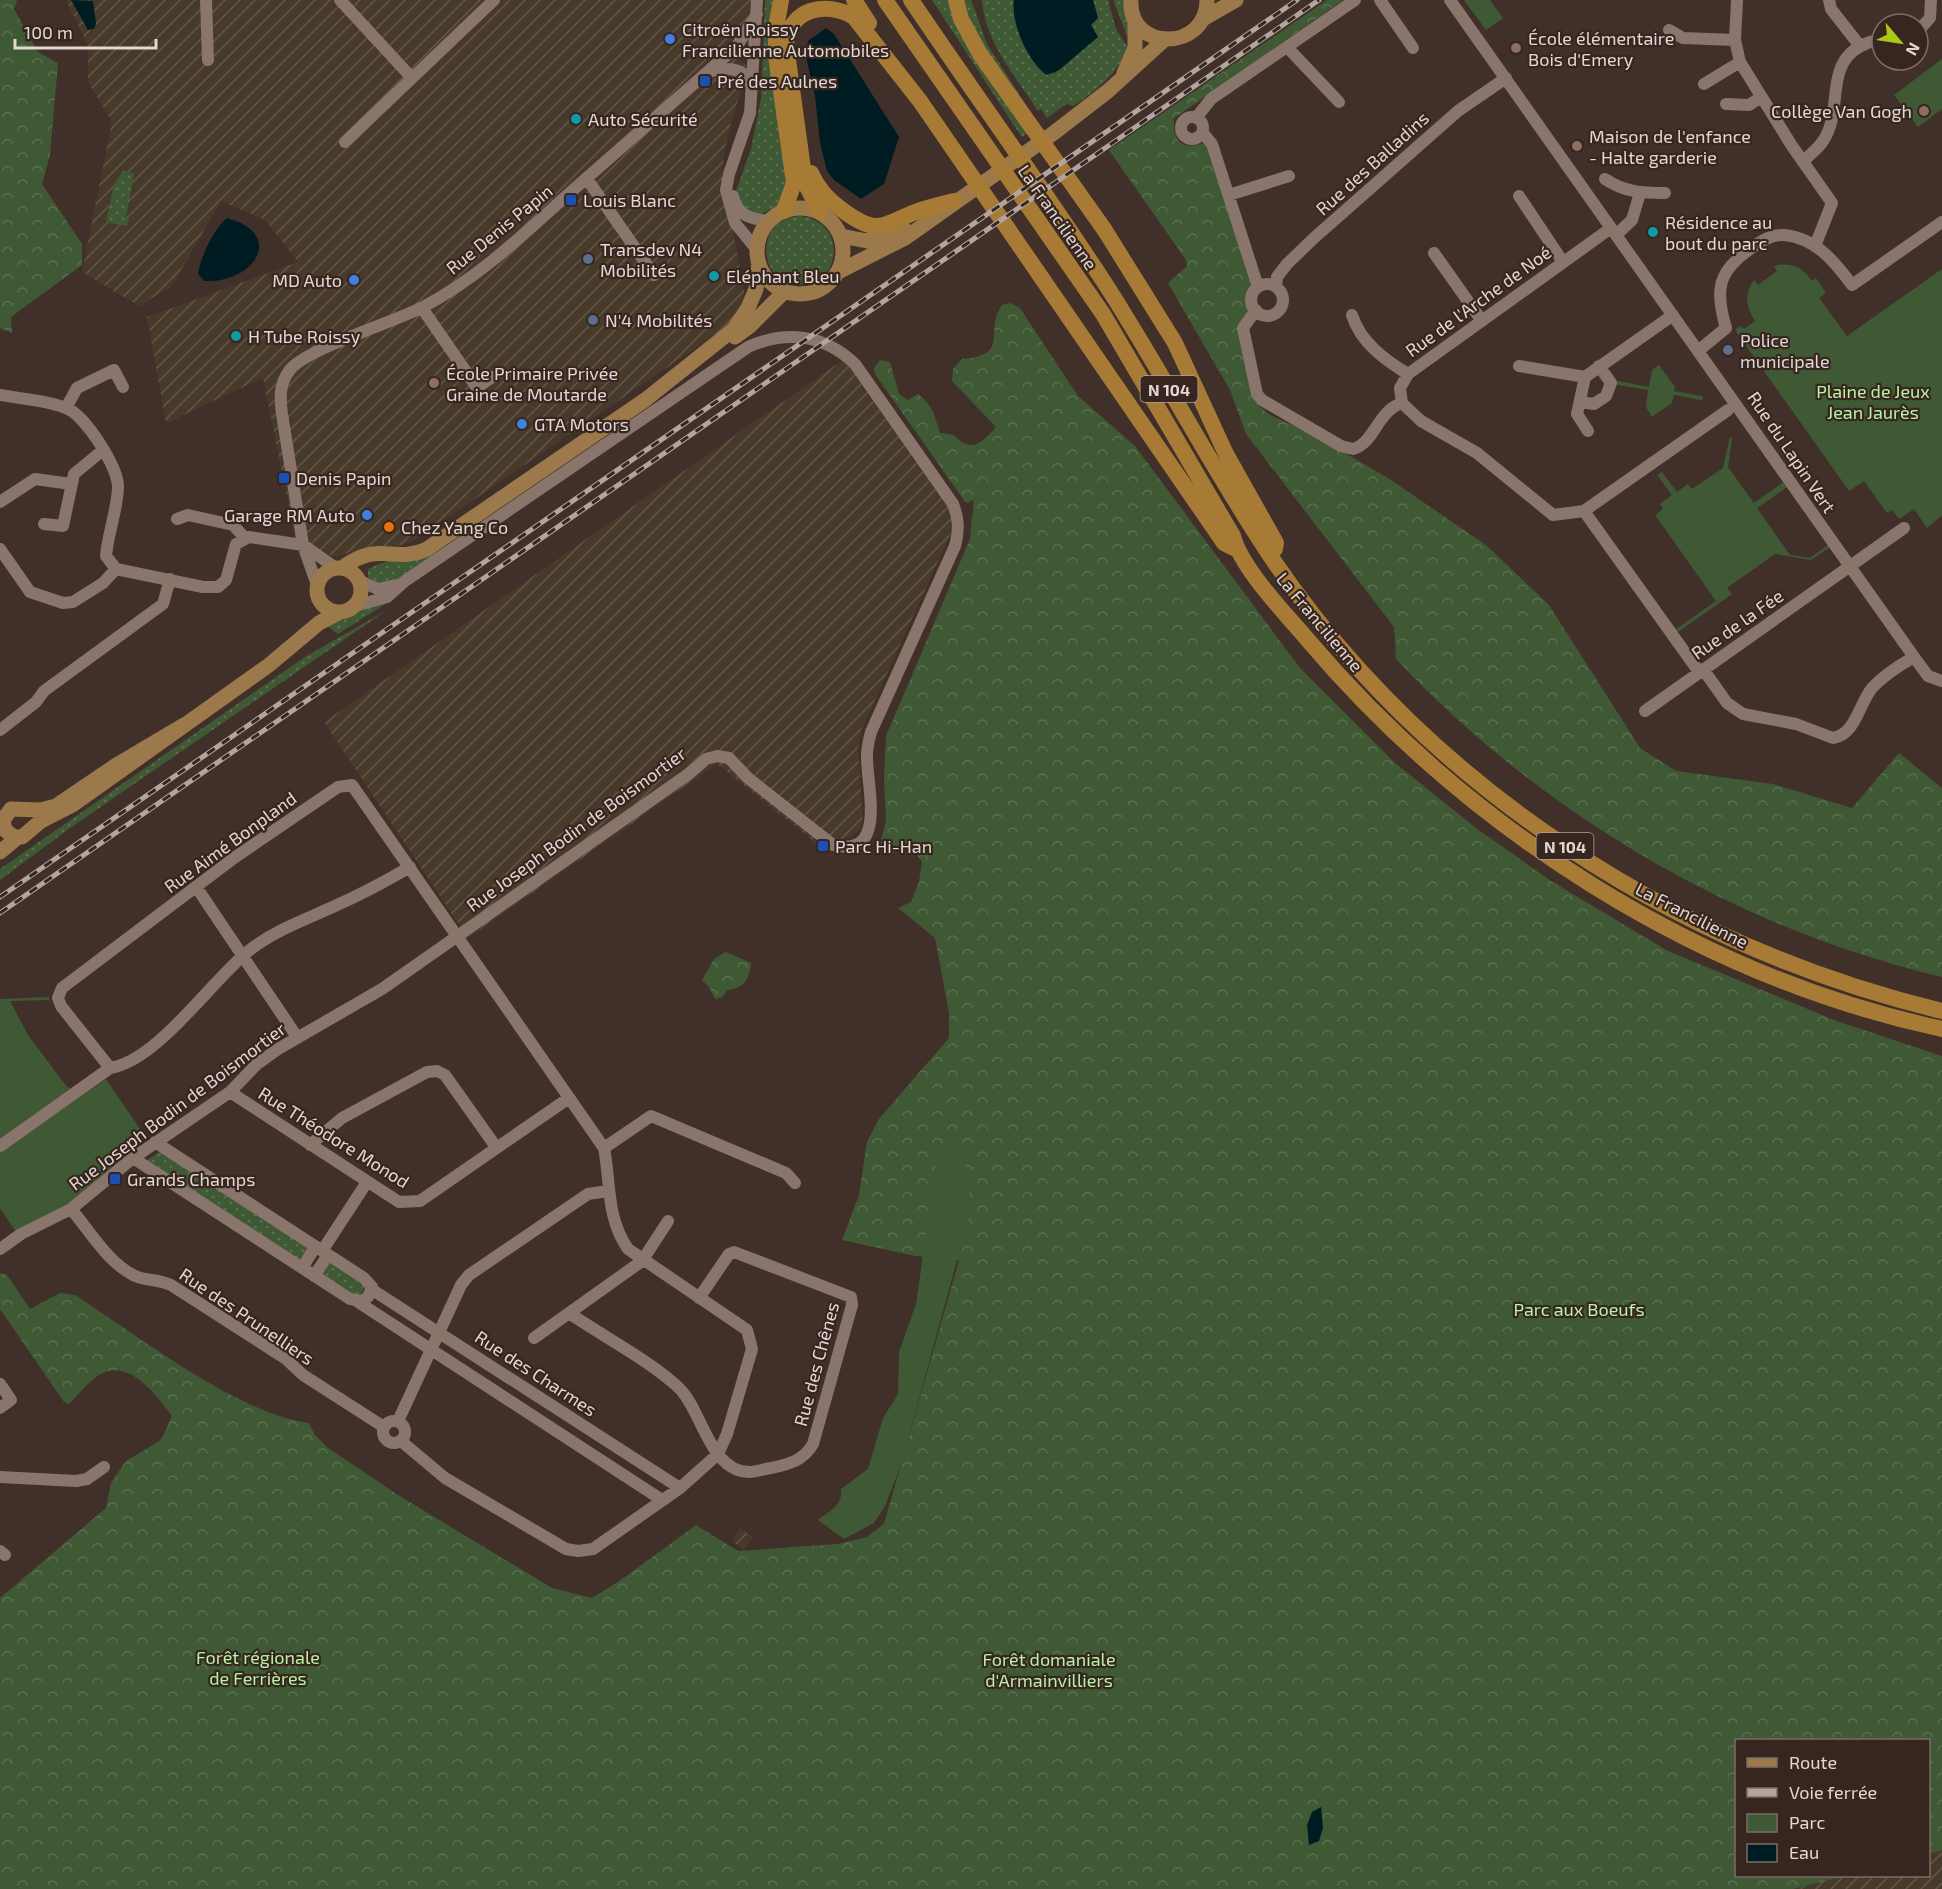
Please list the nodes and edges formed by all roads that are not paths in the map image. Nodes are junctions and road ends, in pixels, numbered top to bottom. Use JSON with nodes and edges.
{"nodes":[{"id":1,"x":207,"y":0,"type":"edge"},
{"id":2,"x":494,"y":0,"type":"edge"},
{"id":3,"x":757,"y":0,"type":"edge"},
{"id":4,"x":762,"y":0,"type":"edge"},
{"id":5,"x":781,"y":0,"type":"edge"},
{"id":6,"x":854,"y":0,"type":"edge"},
{"id":7,"x":885,"y":0,"type":"edge"},
{"id":8,"x":911,"y":0,"type":"edge"},
{"id":9,"x":957,"y":0,"type":"edge"},
{"id":10,"x":1131,"y":0,"type":"edge"},
{"id":11,"x":1207,"y":0,"type":"edge"},
{"id":12,"x":1236,"y":0,"type":"edge"},
{"id":13,"x":1354,"y":0,"type":"edge"},
{"id":14,"x":1380,"y":0,"type":"edge"},
{"id":15,"x":1450,"y":0,"type":"edge"},
{"id":16,"x":1737,"y":0,"type":"edge"},
{"id":17,"x":1830,"y":0,"type":"edge"},
{"id":18,"x":1931,"y":0,"type":"edge"},
{"id":19,"x":344,"y":1,"type":"edge"},
{"id":20,"x":757,"y":14,"type":"junction"},
{"id":21,"x":1930,"y":18,"type":"edge"},
{"id":22,"x":1203,"y":19,"type":"junction"},
{"id":23,"x":1135,"y":21,"type":"junction"},
{"id":24,"x":1669,"y":30,"type":"dead end"},
{"id":25,"x":1735,"y":40,"type":"junction"},
{"id":26,"x":1163,"y":41,"type":"junction"},
{"id":27,"x":1870,"y":41,"type":"edge"},
{"id":28,"x":1860,"y":46,"type":"junction"},
{"id":29,"x":1287,"y":47,"type":"junction"},
{"id":30,"x":1413,"y":48,"type":"dead end"},
{"id":31,"x":208,"y":60,"type":"dead end"},
{"id":32,"x":1740,"y":62,"type":"junction"},
{"id":33,"x":704,"y":74,"type":"junction"},
{"id":34,"x":1123,"y":76,"type":"junction"},
{"id":35,"x":412,"y":78,"type":"junction"},
{"id":36,"x":1506,"y":78,"type":"junction"},
{"id":37,"x":1704,"y":84,"type":"dead end"},
{"id":38,"x":753,"y":91,"type":"junction"},
{"id":39,"x":1761,"y":97,"type":"junction"},
{"id":40,"x":920,"y":101,"type":"junction"},
{"id":41,"x":1339,"y":102,"type":"dead end"},
{"id":42,"x":1726,"y":104,"type":"dead end"},
{"id":43,"x":1196,"y":118,"type":"junction"},
{"id":44,"x":1203,"y":133,"type":"junction"},
{"id":45,"x":345,"y":142,"type":"dead end"},
{"id":46,"x":802,"y":154,"type":"junction"},
{"id":47,"x":1803,"y":162,"type":"junction"},
{"id":48,"x":1289,"y":176,"type":"dead end"},
{"id":49,"x":587,"y":179,"type":"junction"},
{"id":50,"x":1605,"y":179,"type":"dead end"},
{"id":51,"x":1640,"y":193,"type":"junction"},
{"id":52,"x":1665,"y":193,"type":"dead end"},
{"id":53,"x":1229,"y":195,"type":"junction"},
{"id":54,"x":1519,"y":196,"type":"dead end"},
{"id":55,"x":954,"y":201,"type":"junction"},
{"id":56,"x":784,"y":211,"type":"junction"},
{"id":57,"x":820,"y":212,"type":"junction"},
{"id":58,"x":769,"y":221,"type":"junction"},
{"id":59,"x":1942,"y":222,"type":"edge"},
{"id":60,"x":1614,"y":231,"type":"junction"},
{"id":61,"x":841,"y":236,"type":"junction"},
{"id":62,"x":1815,"y":246,"type":"junction"},
{"id":63,"x":1434,"y":253,"type":"dead end"},
{"id":64,"x":758,"y":257,"type":"junction"},
{"id":65,"x":1563,"y":262,"type":"junction"},
{"id":66,"x":838,"y":272,"type":"junction"},
{"id":67,"x":654,"y":275,"type":"dead end"},
{"id":68,"x":1276,"y":286,"type":"junction"},
{"id":69,"x":1258,"y":287,"type":"junction"},
{"id":70,"x":785,"y":291,"type":"junction"},
{"id":71,"x":422,"y":308,"type":"junction"},
{"id":72,"x":1256,"y":310,"type":"junction"},
{"id":73,"x":1352,"y":315,"type":"dead end"},
{"id":74,"x":1673,"y":315,"type":"junction"},
{"id":75,"x":1482,"y":321,"type":"junction"},
{"id":76,"x":1698,"y":351,"type":"junction"},
{"id":77,"x":692,"y":364,"type":"junction"},
{"id":78,"x":1519,"y":366,"type":"dead end"},
{"id":79,"x":1599,"y":366,"type":"junction"},
{"id":80,"x":1408,"y":374,"type":"junction"},
{"id":81,"x":1585,"y":377,"type":"junction"},
{"id":82,"x":492,"y":378,"type":"dead end"},
{"id":83,"x":123,"y":387,"type":"dead end"},
{"id":84,"x":0,"y":395,"type":"edge"},
{"id":85,"x":1733,"y":398,"type":"junction"},
{"id":86,"x":1580,"y":402,"type":"junction"},
{"id":87,"x":1402,"y":403,"type":"junction"},
{"id":88,"x":66,"y":408,"type":"junction"},
{"id":89,"x":1742,"y":409,"type":"junction"},
{"id":90,"x":1728,"y":410,"type":"junction"},
{"id":91,"x":1588,"y":431,"type":"dead end"},
{"id":92,"x":103,"y":450,"type":"junction"},
{"id":93,"x":71,"y":484,"type":"junction"},
{"id":94,"x":0,"y":502,"type":"edge"},
{"id":95,"x":1584,"y":511,"type":"junction"},
{"id":96,"x":177,"y":519,"type":"dead end"},
{"id":97,"x":44,"y":524,"type":"dead end"},
{"id":98,"x":1904,"y":528,"type":"dead end"},
{"id":99,"x":245,"y":538,"type":"junction"},
{"id":100,"x":303,"y":545,"type":"junction"},
{"id":101,"x":0,"y":549,"type":"edge"},
{"id":102,"x":1236,"y":550,"type":"junction"},
{"id":103,"x":393,"y":554,"type":"junction"},
{"id":104,"x":1274,"y":561,"type":"junction"},
{"id":105,"x":1850,"y":567,"type":"junction"},
{"id":106,"x":339,"y":568,"type":"junction"},
{"id":107,"x":116,"y":569,"type":"junction"},
{"id":108,"x":170,"y":579,"type":"junction"},
{"id":109,"x":358,"y":579,"type":"junction"},
{"id":110,"x":405,"y":581,"type":"junction"},
{"id":111,"x":317,"y":592,"type":"junction"},
{"id":112,"x":355,"y":606,"type":"junction"},
{"id":113,"x":338,"y":613,"type":"junction"},
{"id":114,"x":296,"y":641,"type":"junction"},
{"id":115,"x":1914,"y":657,"type":"junction"},
{"id":116,"x":1701,"y":670,"type":"junction"},
{"id":117,"x":1942,"y":681,"type":"edge"},
{"id":118,"x":1645,"y":711,"type":"dead end"},
{"id":119,"x":184,"y":725,"type":"junction"},
{"id":120,"x":0,"y":730,"type":"edge"},
{"id":121,"x":25,"y":810,"type":"junction"},
{"id":122,"x":13,"y":834,"type":"edge"},
{"id":123,"x":0,"y":852,"type":"edge"},
{"id":124,"x":410,"y":867,"type":"junction"},
{"id":125,"x":197,"y":888,"type":"junction"},
{"id":126,"x":456,"y":938,"type":"junction"},
{"id":127,"x":243,"y":956,"type":"junction"},
{"id":128,"x":1942,"y":1011,"type":"edge"},
{"id":129,"x":1942,"y":1029,"type":"edge"},
{"id":130,"x":297,"y":1037,"type":"junction"},
{"id":131,"x":110,"y":1068,"type":"junction"},
{"id":132,"x":230,"y":1092,"type":"junction"},
{"id":133,"x":569,"y":1098,"type":"junction"},
{"id":134,"x":155,"y":1142,"type":"junction"},
{"id":135,"x":309,"y":1145,"type":"junction"},
{"id":136,"x":0,"y":1146,"type":"edge"},
{"id":137,"x":496,"y":1147,"type":"junction"},
{"id":138,"x":604,"y":1148,"type":"junction"},
{"id":139,"x":133,"y":1158,"type":"junction"},
{"id":140,"x":367,"y":1182,"type":"junction"},
{"id":141,"x":795,"y":1183,"type":"dead end"},
{"id":142,"x":608,"y":1191,"type":"junction"},
{"id":143,"x":71,"y":1209,"type":"junction"},
{"id":144,"x":668,"y":1221,"type":"dead end"},
{"id":145,"x":0,"y":1249,"type":"edge"},
{"id":146,"x":322,"y":1251,"type":"junction"},
{"id":147,"x":642,"y":1261,"type":"junction"},
{"id":148,"x":302,"y":1268,"type":"junction"},
{"id":149,"x":314,"y":1276,"type":"junction"},
{"id":150,"x":371,"y":1289,"type":"junction"},
{"id":151,"x":699,"y":1298,"type":"junction"},
{"id":152,"x":355,"y":1300,"type":"junction"},
{"id":153,"x":569,"y":1313,"type":"junction"},
{"id":154,"x":438,"y":1332,"type":"junction"},
{"id":155,"x":534,"y":1338,"type":"dead end"},
{"id":156,"x":430,"y":1349,"type":"junction"},
{"id":157,"x":0,"y":1384,"type":"edge"},
{"id":158,"x":0,"y":1408,"type":"edge"},
{"id":159,"x":398,"y":1421,"type":"junction"},
{"id":160,"x":384,"y":1427,"type":"junction"},
{"id":161,"x":401,"y":1441,"type":"junction"},
{"id":162,"x":718,"y":1454,"type":"junction"},
{"id":163,"x":104,"y":1467,"type":"dead end"},
{"id":164,"x":0,"y":1477,"type":"edge"},
{"id":165,"x":680,"y":1488,"type":"junction"},
{"id":166,"x":662,"y":1500,"type":"junction"}],
"edges":[{"from":1,"to":31,"type":"street"},
{"from":2,"to":35,"type":"street"},
{"from":3,"to":20,"type":"street"},
{"from":4,"to":58,"type":"street"},
{"from":5,"to":56,"type":"highway"},
{"from":6,"to":40,"type":"highway"},
{"from":7,"to":102,"type":"highway","name":"La Francilienne","number":"N 104"},
{"from":8,"to":104,"type":"highway","name":"La Francilienne","number":"N 104"},
{"from":9,"to":104,"type":"highway"},
{"from":10,"to":23,"type":"main road"},
{"from":11,"to":22,"type":"main road"},
{"from":12,"to":22,"type":"main road"},
{"from":13,"to":29,"type":"street"},
{"from":14,"to":30,"type":"street"},
{"from":15,"to":36,"type":"street","name":"Rue du Lapin Vert"},
{"from":16,"to":25,"type":"street"},
{"from":17,"to":28,"type":"street"},
{"from":18,"to":21,"type":"street"},
{"from":19,"to":35,"type":"street"},
{"from":20,"to":33,"type":"street","name":"Rue Denis Papin"},
{"from":20,"to":38,"type":"street"},
{"from":22,"to":26,"type":"main road"},
{"from":23,"to":26,"type":"main road"},
{"from":23,"to":34,"type":"main road"},
{"from":24,"to":25,"type":"street"},
{"from":25,"to":32,"type":"street"},
{"from":26,"to":34,"type":"main road"},
{"from":27,"to":28,"type":"street"},
{"from":28,"to":47,"type":"street"},
{"from":29,"to":41,"type":"street"},
{"from":29,"to":43,"type":"street"},
{"from":32,"to":37,"type":"street"},
{"from":32,"to":39,"type":"street"},
{"from":33,"to":38,"type":"street"},
{"from":33,"to":49,"type":"street","name":"Rue Denis Papin"},
{"from":34,"to":55,"type":"main road"},
{"from":35,"to":45,"type":"street"},
{"from":36,"to":60,"type":"street","name":"Rue du Lapin Vert"},
{"from":36,"to":68,"type":"street","name":"Rue des Balladins"},
{"from":38,"to":64,"type":"street"},
{"from":39,"to":42,"type":"street"},
{"from":39,"to":47,"type":"street"},
{"from":40,"to":46,"type":"highway"},
{"from":40,"to":102,"type":"highway"},
{"from":43,"to":44,"type":"street"},
{"from":43,"to":44,"type":"street"},
{"from":44,"to":53,"type":"street"},
{"from":46,"to":55,"type":"highway"},
{"from":46,"to":57,"type":"highway"},
{"from":47,"to":62,"type":"street"},
{"from":48,"to":53,"type":"street"},
{"from":49,"to":67,"type":"street"},
{"from":49,"to":71,"type":"street","name":"Rue Denis Papin"},
{"from":50,"to":51,"type":"street"},
{"from":51,"to":52,"type":"street"},
{"from":51,"to":60,"type":"street","name":"Rue de l'Arche de Noé"},
{"from":53,"to":69,"type":"street"},
{"from":54,"to":65,"type":"street"},
{"from":55,"to":61,"type":"main road"},
{"from":55,"to":66,"type":"main road"},
{"from":56,"to":57,"type":"main road"},
{"from":56,"to":58,"type":"main road"},
{"from":57,"to":61,"type":"main road"},
{"from":58,"to":64,"type":"main road"},
{"from":59,"to":62,"type":"street"},
{"from":60,"to":65,"type":"street","name":"Rue de l'Arche de Noé"},
{"from":60,"to":74,"type":"street","name":"Rue du Lapin Vert"},
{"from":61,"to":66,"type":"main road"},
{"from":62,"to":76,"type":"street"},
{"from":63,"to":75,"type":"street"},
{"from":64,"to":70,"type":"main road"},
{"from":64,"to":77,"type":"main road"},
{"from":65,"to":75,"type":"street","name":"Rue de l'Arche de Noé"},
{"from":66,"to":70,"type":"main road"},
{"from":68,"to":69,"type":"street"},
{"from":68,"to":72,"type":"street"},
{"from":69,"to":72,"type":"street"},
{"from":70,"to":77,"type":"main road"},
{"from":71,"to":82,"type":"street"},
{"from":71,"to":100,"type":"street","name":"Rue Denis Papin"},
{"from":72,"to":87,"type":"street"},
{"from":73,"to":80,"type":"street"},
{"from":74,"to":76,"type":"street","name":"Rue du Lapin Vert"},
{"from":74,"to":79,"type":"street"},
{"from":75,"to":80,"type":"street","name":"Rue de l'Arche de Noé"},
{"from":76,"to":85,"type":"street","name":"Rue du Lapin Vert"},
{"from":77,"to":103,"type":"main road"},
{"from":78,"to":81,"type":"street"},
{"from":79,"to":81,"type":"street"},
{"from":79,"to":86,"type":"street"},
{"from":80,"to":87,"type":"street","name":"Rue de l'Arche de Noé"},
{"from":81,"to":86,"type":"street"},
{"from":83,"to":88,"type":"street"},
{"from":84,"to":88,"type":"street"},
{"from":85,"to":89,"type":"street","name":"Rue du Lapin Vert"},
{"from":85,"to":90,"type":"street"},
{"from":86,"to":91,"type":"street"},
{"from":87,"to":95,"type":"street"},
{"from":88,"to":92,"type":"street"},
{"from":89,"to":90,"type":"street"},
{"from":89,"to":105,"type":"street","name":"Rue du Lapin Vert"},
{"from":90,"to":95,"type":"street"},
{"from":92,"to":93,"type":"street"},
{"from":92,"to":107,"type":"street"},
{"from":93,"to":94,"type":"street"},
{"from":93,"to":97,"type":"street"},
{"from":95,"to":116,"type":"street"},
{"from":96,"to":99,"type":"street"},
{"from":98,"to":105,"type":"street","name":"Rue de la Fée"},
{"from":99,"to":100,"type":"street"},
{"from":99,"to":108,"type":"street"},
{"from":100,"to":106,"type":"street"},
{"from":100,"to":111,"type":"street","name":"Rue Denis Papin"},
{"from":101,"to":107,"type":"street"},
{"from":102,"to":129,"type":"highway","name":"La Francilienne","number":"N 104"},
{"from":103,"to":106,"type":"main road"},
{"from":103,"to":109,"type":"main road"},
{"from":104,"to":128,"type":"highway","name":"La Francilienne","number":"N 104"},
{"from":105,"to":115,"type":"street","name":"Rue du Lapin Vert"},
{"from":105,"to":116,"type":"street","name":"Rue de la Fée"},
{"from":106,"to":109,"type":"main road"},
{"from":106,"to":111,"type":"main road"},
{"from":107,"to":108,"type":"street"},
{"from":108,"to":120,"type":"street"},
{"from":109,"to":110,"type":"street","name":"Rue Joseph Bodin de Boismortier"},
{"from":109,"to":112,"type":"main road"},
{"from":110,"to":112,"type":"street","name":"Rue Joseph Bodin de Boismortier"},
{"from":110,"to":126,"type":"street","name":"Rue Joseph Bodin de Boismortier"},
{"from":111,"to":113,"type":"main road"},
{"from":111,"to":114,"type":"main road"},
{"from":112,"to":113,"type":"main road"},
{"from":113,"to":114,"type":"main road"},
{"from":114,"to":119,"type":"main road"},
{"from":115,"to":116,"type":"street"},
{"from":115,"to":117,"type":"street","name":"Rue du Lapin Vert"},
{"from":116,"to":118,"type":"street","name":"Rue de la Fée"},
{"from":119,"to":121,"type":"main road"},
{"from":119,"to":122,"type":"main road"},
{"from":121,"to":122,"type":"main road"},
{"from":121,"to":122,"type":"main road"},
{"from":122,"to":123,"type":"main road"},
{"from":124,"to":125,"type":"street","name":"Rue Aimé Bonpland"},
{"from":124,"to":126,"type":"street","name":"Rue Aimé Bonpland"},
{"from":124,"to":127,"type":"street"},
{"from":125,"to":127,"type":"street"},
{"from":125,"to":131,"type":"street","name":"Rue Aimé Bonpland"},
{"from":126,"to":130,"type":"street","name":"Rue Joseph Bodin de Boismortier"},
{"from":126,"to":133,"type":"street"},
{"from":127,"to":130,"type":"street"},
{"from":127,"to":131,"type":"street"},
{"from":130,"to":132,"type":"street","name":"Rue Joseph Bodin de Boismortier"},
{"from":131,"to":136,"type":"street"},
{"from":132,"to":134,"type":"street","name":"Rue Joseph Bodin de Boismortier"},
{"from":132,"to":135,"type":"street","name":"Rue Théodore Monod"},
{"from":133,"to":137,"type":"street","name":"Rue Théodore Monod"},
{"from":133,"to":138,"type":"street"},
{"from":134,"to":139,"type":"street","name":"Rue Joseph Bodin de Boismortier"},
{"from":134,"to":146,"type":"street","name":"Rue des Charmes"},
{"from":135,"to":137,"type":"street"},
{"from":135,"to":140,"type":"street","name":"Rue Théodore Monod"},
{"from":137,"to":140,"type":"street","name":"Rue Théodore Monod"},
{"from":138,"to":141,"type":"street"},
{"from":138,"to":142,"type":"street"},
{"from":139,"to":143,"type":"street","name":"Rue Joseph Bodin de Boismortier"},
{"from":139,"to":148,"type":"street"},
{"from":140,"to":146,"type":"street"},
{"from":142,"to":147,"type":"street"},
{"from":142,"to":154,"type":"street"},
{"from":143,"to":145,"type":"street","name":"Rue Joseph Bodin de Boismortier"},
{"from":143,"to":160,"type":"street","name":"Rue des Prunelliers"},
{"from":144,"to":147,"type":"street"},
{"from":146,"to":148,"type":"street"},
{"from":146,"to":149,"type":"street"},
{"from":146,"to":150,"type":"street","name":"Rue des Charmes"},
{"from":147,"to":151,"type":"street"},
{"from":147,"to":153,"type":"street"},
{"from":148,"to":149,"type":"street"},
{"from":149,"to":152,"type":"street"},
{"from":150,"to":152,"type":"street"},
{"from":150,"to":154,"type":"street","name":"Rue des Charmes"},
{"from":151,"to":162,"type":"street"},
{"from":151,"to":162,"type":"street","name":"Rue des Chênes"},
{"from":152,"to":156,"type":"street"},
{"from":153,"to":155,"type":"street"},
{"from":153,"to":162,"type":"street"},
{"from":154,"to":156,"type":"street"},
{"from":154,"to":165,"type":"street","name":"Rue des Charmes"},
{"from":156,"to":159,"type":"street"},
{"from":156,"to":166,"type":"street"},
{"from":157,"to":158,"type":"street"},
{"from":159,"to":160,"type":"street"},
{"from":159,"to":161,"type":"street"},
{"from":160,"to":161,"type":"street"},
{"from":161,"to":166,"type":"street"},
{"from":162,"to":165,"type":"street"},
{"from":163,"to":164,"type":"street"},
{"from":165,"to":166,"type":"street"}]}
